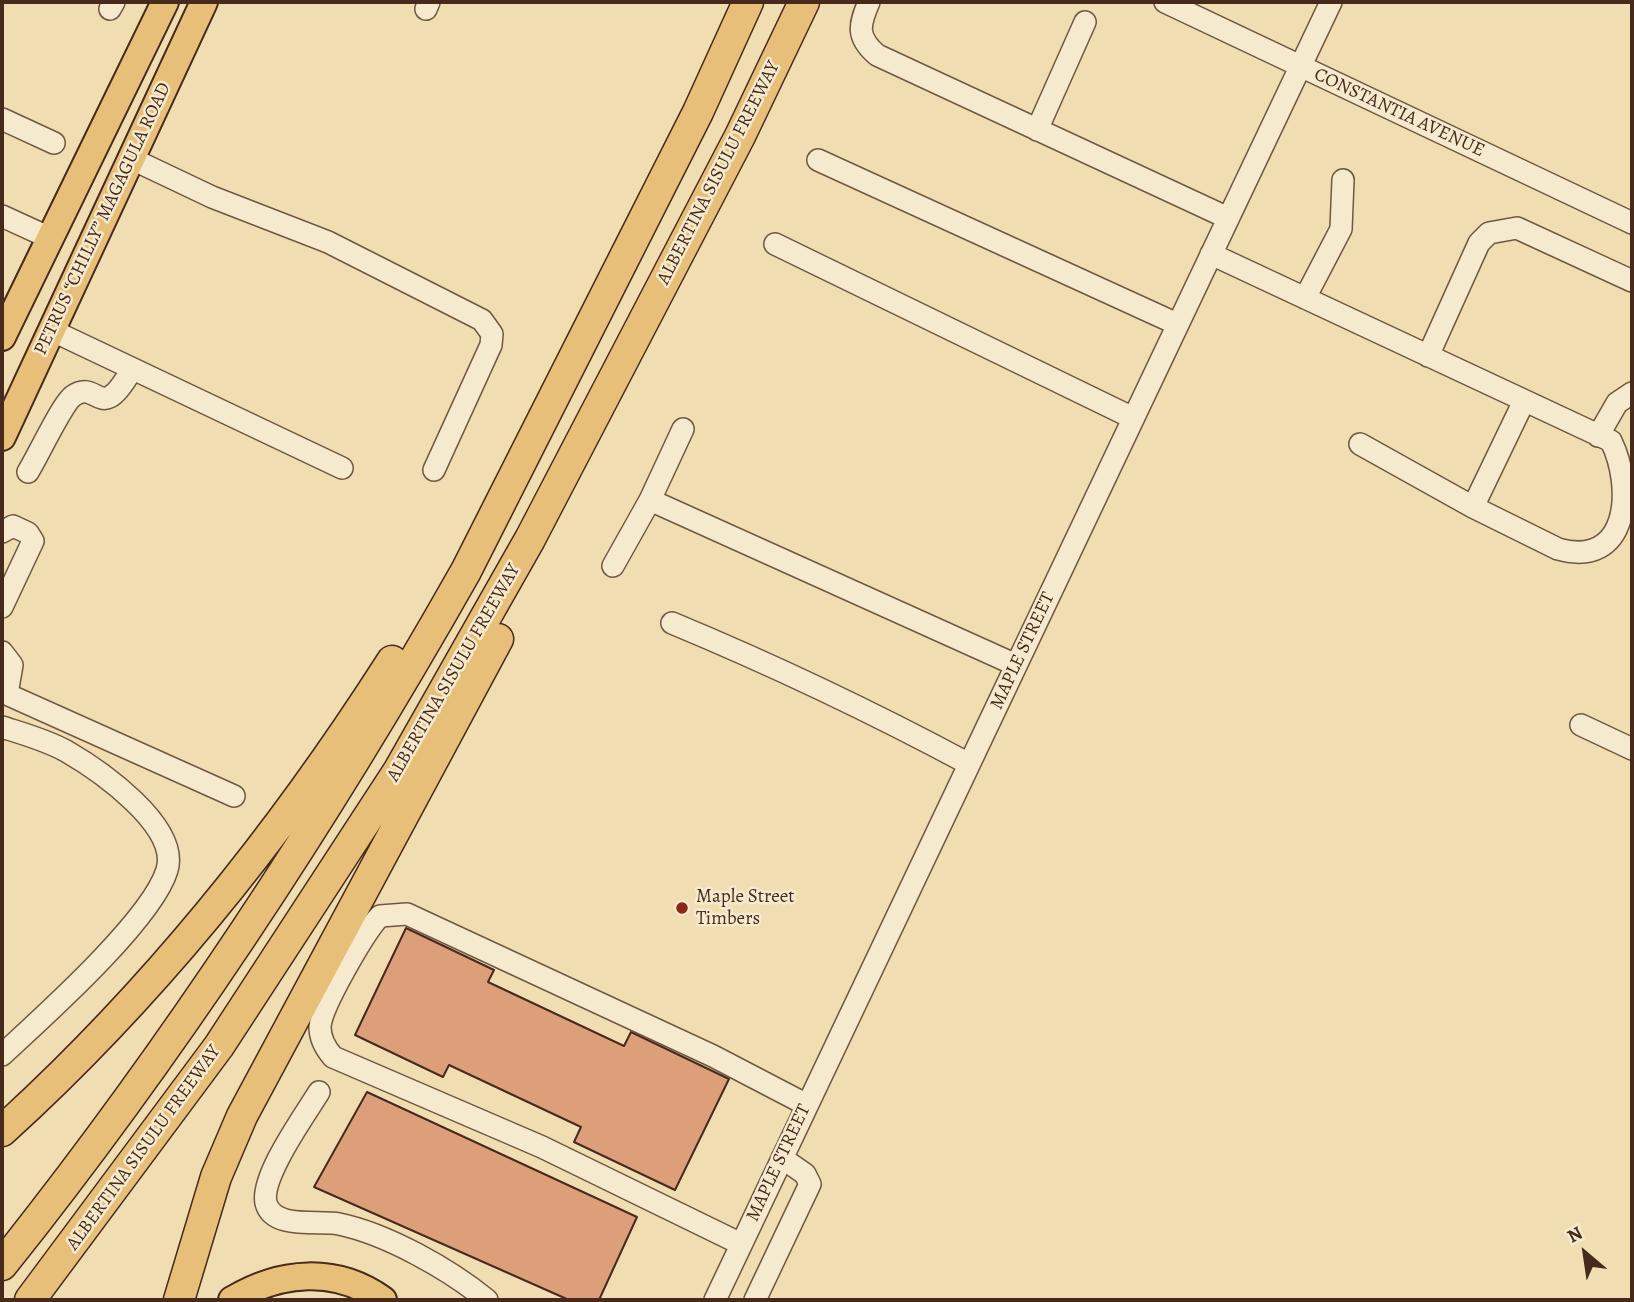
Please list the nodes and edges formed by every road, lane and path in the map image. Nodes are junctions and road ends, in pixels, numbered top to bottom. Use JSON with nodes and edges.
{"nodes":[{"id":1,"x":166,"y":2,"type":"edge"},
{"id":2,"x":204,"y":2,"type":"edge"},
{"id":3,"x":748,"y":2,"type":"edge"},
{"id":4,"x":804,"y":2,"type":"edge"},
{"id":5,"x":869,"y":2,"type":"edge"},
{"id":6,"x":1166,"y":2,"type":"edge"},
{"id":7,"x":1331,"y":2,"type":"edge"},
{"id":8,"x":1085,"y":22,"type":"dead end"},
{"id":9,"x":1300,"y":66,"type":"junction"},
{"id":10,"x":2,"y":118,"type":"edge"},
{"id":11,"x":1037,"y":130,"type":"junction"},
{"id":12,"x":54,"y":143,"type":"dead end"},
{"id":13,"x":132,"y":159,"type":"junction"},
{"id":14,"x":818,"y":160,"type":"dead end"},
{"id":15,"x":1343,"y":180,"type":"dead end"},
{"id":16,"x":2,"y":216,"type":"edge"},
{"id":17,"x":1228,"y":218,"type":"junction"},
{"id":18,"x":1632,"y":223,"type":"edge"},
{"id":19,"x":50,"y":238,"type":"junction"},
{"id":20,"x":775,"y":244,"type":"dead end"},
{"id":21,"x":1211,"y":254,"type":"junction"},
{"id":22,"x":1632,"y":281,"type":"edge"},
{"id":23,"x":1304,"y":298,"type":"junction"},
{"id":24,"x":1177,"y":324,"type":"junction"},
{"id":25,"x":51,"y":330,"type":"junction"},
{"id":26,"x":2,"y":338,"type":"edge"},
{"id":27,"x":1428,"y":356,"type":"junction"},
{"id":28,"x":132,"y":369,"type":"junction"},
{"id":29,"x":1632,"y":393,"type":"edge"},
{"id":30,"x":1524,"y":401,"type":"junction"},
{"id":31,"x":1133,"y":418,"type":"junction"},
{"id":32,"x":682,"y":429,"type":"dead end"},
{"id":33,"x":1598,"y":436,"type":"junction"},
{"id":34,"x":2,"y":437,"type":"edge"},
{"id":35,"x":1360,"y":444,"type":"dead end"},
{"id":36,"x":342,"y":468,"type":"dead end"},
{"id":37,"x":434,"y":470,"type":"dead end"},
{"id":38,"x":28,"y":472,"type":"dead end"},
{"id":39,"x":503,"y":496,"type":"junction"},
{"id":40,"x":650,"y":500,"type":"junction"},
{"id":41,"x":1473,"y":507,"type":"junction"},
{"id":42,"x":2,"y":532,"type":"edge"},
{"id":43,"x":530,"y":539,"type":"junction"},
{"id":44,"x":613,"y":566,"type":"dead end"},
{"id":45,"x":2,"y":607,"type":"edge"},
{"id":46,"x":672,"y":623,"type":"dead end"},
{"id":47,"x":2,"y":652,"type":"edge"},
{"id":48,"x":1016,"y":665,"type":"junction"},
{"id":49,"x":4,"y":693,"type":"edge"},
{"id":50,"x":1581,"y":725,"type":"dead end"},
{"id":51,"x":2,"y":727,"type":"edge"},
{"id":52,"x":1632,"y":749,"type":"edge"},
{"id":53,"x":969,"y":764,"type":"junction"},
{"id":54,"x":234,"y":796,"type":"dead end"},
{"id":55,"x":2,"y":1055,"type":"edge"},
{"id":56,"x":319,"y":1092,"type":"dead end"},
{"id":57,"x":807,"y":1105,"type":"junction"},
{"id":58,"x":2,"y":1131,"type":"edge"},
{"id":59,"x":782,"y":1158,"type":"junction"},
{"id":60,"x":741,"y":1244,"type":"junction"},
{"id":61,"x":2,"y":1265,"type":"edge"},
{"id":62,"x":30,"y":1300,"type":"edge"},
{"id":63,"x":179,"y":1300,"type":"edge"},
{"id":64,"x":232,"y":1300,"type":"edge"},
{"id":65,"x":383,"y":1300,"type":"edge"},
{"id":66,"x":487,"y":1300,"type":"edge"},
{"id":67,"x":715,"y":1300,"type":"edge"},
{"id":68,"x":755,"y":1300,"type":"edge"}],
"edges":[{"from":1,"to":19,"type":"main road","name":"PETRUS “CHILLY” MAGAGULA ROAD"},
{"from":2,"to":13,"type":"main road","name":"PETRUS “CHILLY” MAGAGULA ROAD"},
{"from":3,"to":39,"type":"highway","name":"ALBERTINA SISULU FREEWAY"},
{"from":4,"to":43,"type":"highway","name":"ALBERTINA SISULU FREEWAY"},
{"from":5,"to":11,"type":"street"},
{"from":6,"to":9,"type":"street","name":"CONSTANTIA AVENUE"},
{"from":7,"to":9,"type":"street","name":"MAPLE STREET"},
{"from":8,"to":11,"type":"street"},
{"from":9,"to":17,"type":"street","name":"MAPLE STREET"},
{"from":9,"to":18,"type":"street","name":"CONSTANTIA AVENUE"},
{"from":10,"to":12,"type":"street"},
{"from":11,"to":17,"type":"street"},
{"from":13,"to":25,"type":"main road","name":"PETRUS “CHILLY” MAGAGULA ROAD"},
{"from":13,"to":37,"type":"street"},
{"from":14,"to":24,"type":"street"},
{"from":15,"to":23,"type":"street"},
{"from":16,"to":19,"type":"street"},
{"from":17,"to":21,"type":"street","name":"MAPLE STREET"},
{"from":19,"to":26,"type":"main road","name":"PETRUS “CHILLY” MAGAGULA ROAD"},
{"from":20,"to":31,"type":"street"},
{"from":21,"to":23,"type":"street"},
{"from":21,"to":24,"type":"street","name":"MAPLE STREET"},
{"from":22,"to":27,"type":"street"},
{"from":23,"to":27,"type":"street"},
{"from":24,"to":31,"type":"street","name":"MAPLE STREET"},
{"from":25,"to":28,"type":"street"},
{"from":25,"to":34,"type":"main road","name":"PETRUS “CHILLY” MAGAGULA ROAD"},
{"from":27,"to":30,"type":"street"},
{"from":28,"to":36,"type":"street"},
{"from":28,"to":38,"type":"street"},
{"from":29,"to":33,"type":"street"},
{"from":30,"to":33,"type":"street"},
{"from":30,"to":41,"type":"street"},
{"from":31,"to":48,"type":"street","name":"MAPLE STREET"},
{"from":32,"to":40,"type":"street"},
{"from":33,"to":41,"type":"street"},
{"from":35,"to":41,"type":"street"},
{"from":39,"to":58,"type":"highway"},
{"from":39,"to":61,"type":"highway","name":"ALBERTINA SISULU FREEWAY"},
{"from":40,"to":44,"type":"street"},
{"from":40,"to":48,"type":"street"},
{"from":42,"to":45,"type":"street"},
{"from":43,"to":62,"type":"highway","name":"ALBERTINA SISULU FREEWAY"},
{"from":43,"to":63,"type":"highway"},
{"from":46,"to":53,"type":"street"},
{"from":47,"to":49,"type":"street"},
{"from":48,"to":53,"type":"street","name":"MAPLE STREET"},
{"from":49,"to":54,"type":"street"},
{"from":50,"to":52,"type":"street"},
{"from":51,"to":55,"type":"street"},
{"from":53,"to":57,"type":"street","name":"MAPLE STREET"},
{"from":56,"to":66,"type":"street"},
{"from":57,"to":59,"type":"street","name":"MAPLE STREET"},
{"from":57,"to":60,"type":"street"},
{"from":59,"to":60,"type":"street","name":"MAPLE STREET"},
{"from":59,"to":68,"type":"street"},
{"from":60,"to":67,"type":"street","name":"MAPLE STREET"},
{"from":64,"to":65,"type":"main road"}]}
